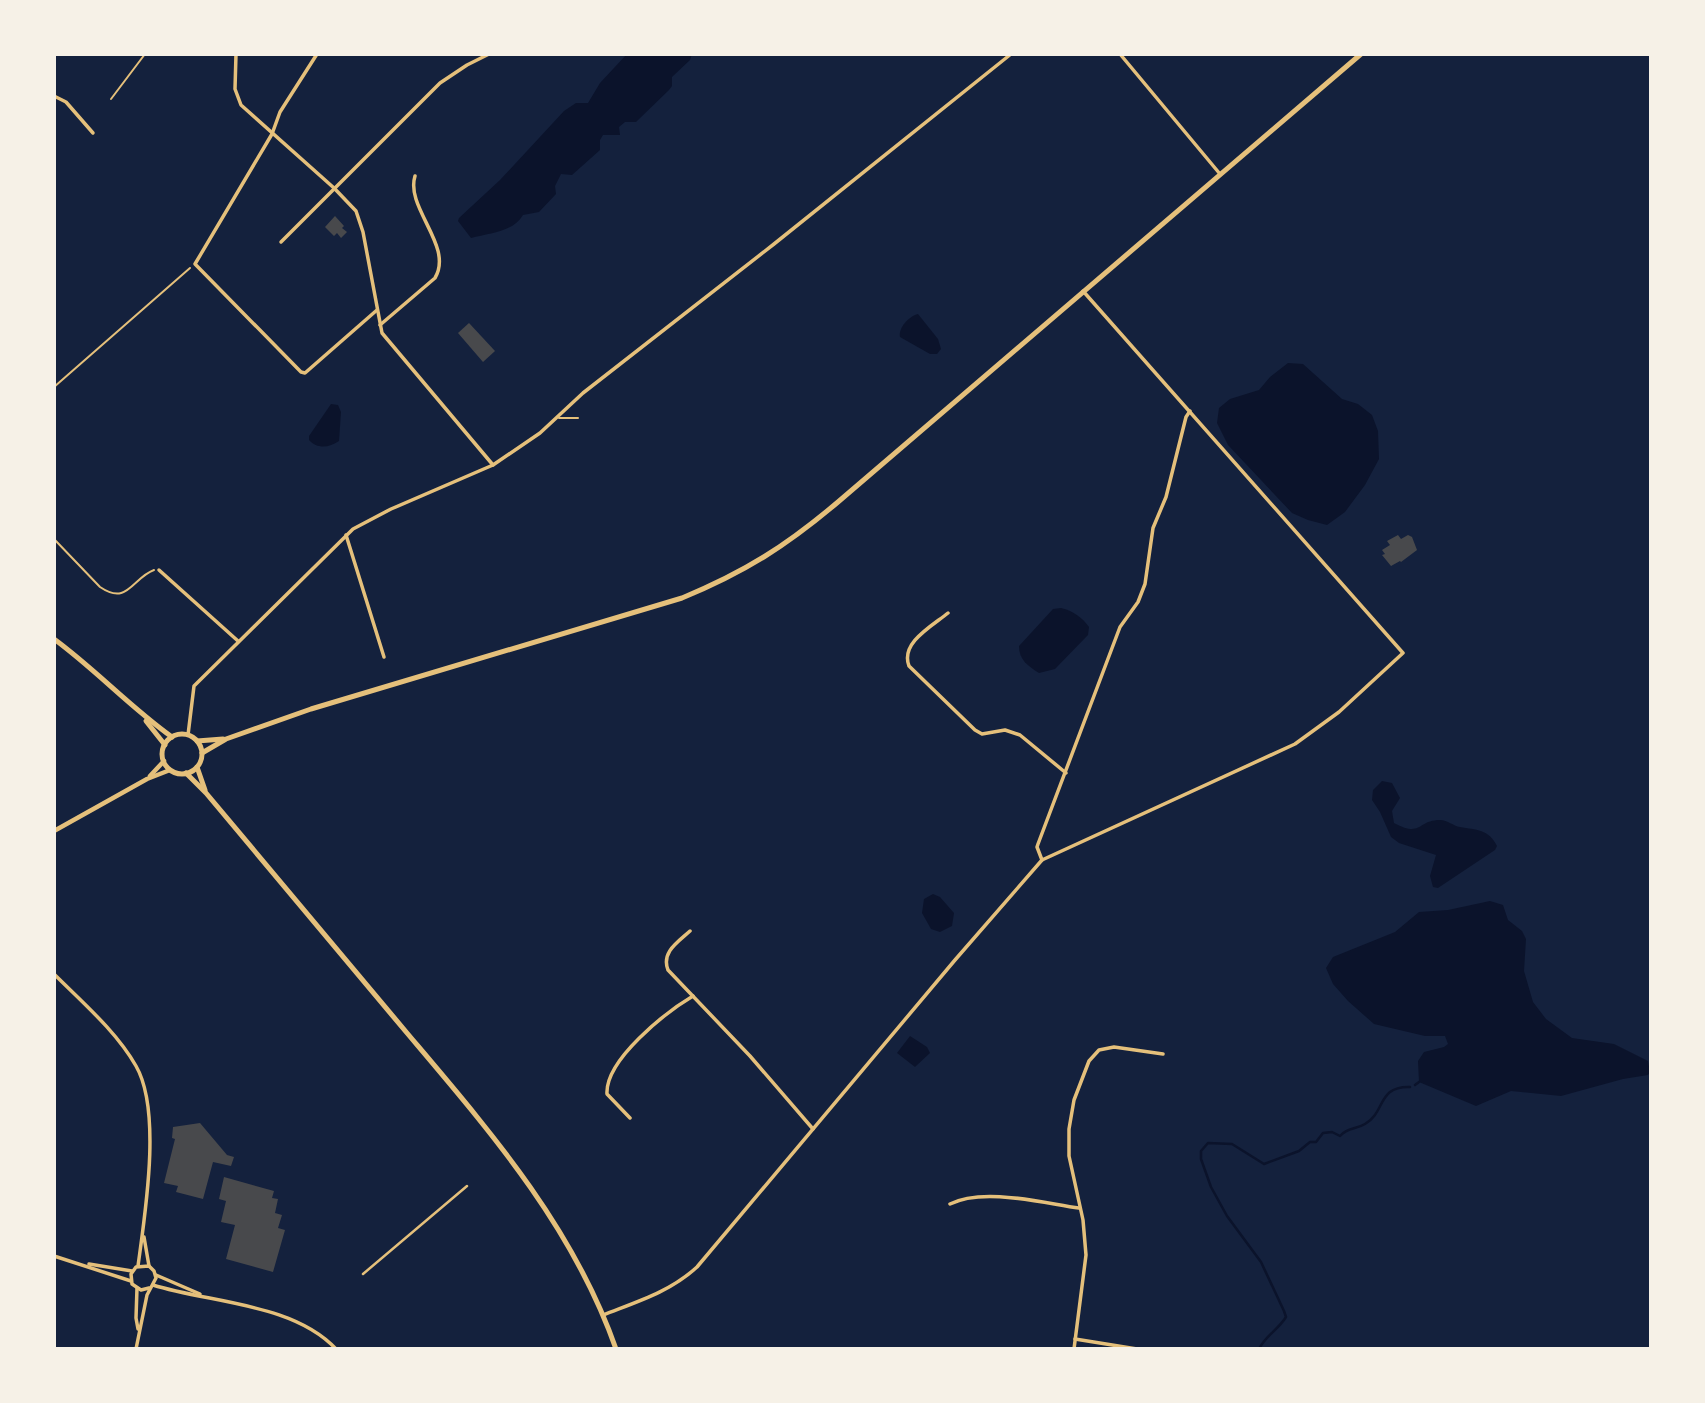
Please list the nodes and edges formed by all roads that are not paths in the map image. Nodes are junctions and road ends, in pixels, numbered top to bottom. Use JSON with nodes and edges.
{"nodes":[{"id":1,"x":145,"y":54,"type":"edge"},
{"id":2,"x":236,"y":54,"type":"edge"},
{"id":3,"x":317,"y":54,"type":"edge"},
{"id":4,"x":489,"y":54,"type":"edge"},
{"id":5,"x":1011,"y":54,"type":"edge"},
{"id":6,"x":1120,"y":54,"type":"edge"},
{"id":7,"x":1361,"y":54,"type":"edge"},
{"id":8,"x":54,"y":96,"type":"edge"},
{"id":9,"x":111,"y":99,"type":"dead end"},
{"id":10,"x":93,"y":133,"type":"dead end"},
{"id":11,"x":272,"y":134,"type":"junction"},
{"id":12,"x":1220,"y":174,"type":"junction"},
{"id":13,"x":415,"y":176,"type":"dead end"},
{"id":14,"x":334,"y":188,"type":"junction"},
{"id":15,"x":281,"y":242,"type":"dead end"},
{"id":16,"x":1083,"y":291,"type":"junction"},
{"id":17,"x":377,"y":310,"type":"junction"},
{"id":18,"x":380,"y":325,"type":"junction"},
{"id":19,"x":1190,"y":411,"type":"junction"},
{"id":20,"x":558,"y":418,"type":"junction"},
{"id":21,"x":578,"y":418,"type":"dead end"},
{"id":22,"x":493,"y":465,"type":"junction"},
{"id":23,"x":346,"y":535,"type":"junction"},
{"id":24,"x":159,"y":570,"type":"road end"},
{"id":25,"x":948,"y":612,"type":"dead end"},
{"id":26,"x":54,"y":639,"type":"edge"},
{"id":27,"x":237,"y":641,"type":"junction"},
{"id":28,"x":384,"y":657,"type":"dead end"},
{"id":29,"x":142,"y":716,"type":"junction"},
{"id":30,"x":188,"y":735,"type":"junction"},
{"id":31,"x":172,"y":737,"type":"junction"},
{"id":32,"x":226,"y":739,"type":"junction"},
{"id":33,"x":197,"y":741,"type":"junction"},
{"id":34,"x":164,"y":745,"type":"junction"},
{"id":35,"x":202,"y":753,"type":"junction"},
{"id":36,"x":164,"y":761,"type":"junction"},
{"id":37,"x":197,"y":768,"type":"junction"},
{"id":38,"x":170,"y":770,"type":"junction"},
{"id":39,"x":1066,"y":773,"type":"junction"},
{"id":40,"x":186,"y":774,"type":"junction"},
{"id":41,"x":146,"y":779,"type":"junction"},
{"id":42,"x":206,"y":793,"type":"junction"},
{"id":43,"x":54,"y":831,"type":"edge"},
{"id":44,"x":1042,"y":860,"type":"junction"},
{"id":45,"x":690,"y":931,"type":"dead end"},
{"id":46,"x":54,"y":974,"type":"edge"},
{"id":47,"x":693,"y":996,"type":"junction"},
{"id":48,"x":1163,"y":1054,"type":"dead end"},
{"id":49,"x":629,"y":1118,"type":"dead end"},
{"id":50,"x":813,"y":1129,"type":"junction"},
{"id":51,"x":467,"y":1186,"type":"dead end"},
{"id":52,"x":950,"y":1204,"type":"dead end"},
{"id":53,"x":1079,"y":1208,"type":"junction"},
{"id":54,"x":144,"y":1235,"type":"junction"},
{"id":55,"x":54,"y":1256,"type":"edge"},
{"id":56,"x":80,"y":1263,"type":"junction"},
{"id":57,"x":138,"y":1266,"type":"junction"},
{"id":58,"x":149,"y":1266,"type":"junction"},
{"id":59,"x":132,"y":1271,"type":"junction"},
{"id":60,"x":155,"y":1274,"type":"junction"},
{"id":61,"x":363,"y":1275,"type":"dead end"},
{"id":62,"x":131,"y":1281,"type":"junction"},
{"id":63,"x":153,"y":1284,"type":"junction"},
{"id":64,"x":137,"y":1289,"type":"junction"},
{"id":65,"x":149,"y":1289,"type":"junction"},
{"id":66,"x":205,"y":1296,"type":"junction"},
{"id":67,"x":603,"y":1315,"type":"junction"},
{"id":68,"x":138,"y":1331,"type":"junction"},
{"id":69,"x":1075,"y":1339,"type":"junction"},
{"id":70,"x":136,"y":1349,"type":"edge"},
{"id":71,"x":336,"y":1349,"type":"edge"},
{"id":72,"x":616,"y":1349,"type":"edge"},
{"id":73,"x":1074,"y":1349,"type":"edge"},
{"id":74,"x":1138,"y":1349,"type":"edge"}],
"edges":[{"from":1,"to":9,"type":"lane"},
{"from":2,"to":11,"type":"street"},
{"from":3,"to":11,"type":"street"},
{"from":4,"to":14,"type":"street"},
{"from":5,"to":20,"type":"street"},
{"from":6,"to":12,"type":"street"},
{"from":7,"to":12,"type":"main road"},
{"from":8,"to":10,"type":"street"},
{"from":11,"to":14,"type":"street"},
{"from":11,"to":17,"type":"street"},
{"from":12,"to":16,"type":"main road"},
{"from":13,"to":18,"type":"street"},
{"from":14,"to":15,"type":"street"},
{"from":14,"to":17,"type":"street"},
{"from":16,"to":19,"type":"street"},
{"from":16,"to":32,"type":"main road"},
{"from":17,"to":18,"type":"street"},
{"from":18,"to":22,"type":"street"},
{"from":19,"to":39,"type":"street"},
{"from":19,"to":44,"type":"street"},
{"from":20,"to":21,"type":"lane"},
{"from":20,"to":22,"type":"street"},
{"from":22,"to":23,"type":"street"},
{"from":23,"to":27,"type":"street"},
{"from":23,"to":28,"type":"street"},
{"from":24,"to":27,"type":"street"},
{"from":25,"to":39,"type":"street"},
{"from":26,"to":29,"type":"main road"},
{"from":27,"to":30,"type":"street"},
{"from":29,"to":31,"type":"main road"},
{"from":29,"to":34,"type":"main road"},
{"from":30,"to":31,"type":"main road"},
{"from":30,"to":33,"type":"main road"},
{"from":31,"to":34,"type":"main road"},
{"from":32,"to":33,"type":"main road"},
{"from":32,"to":35,"type":"main road"},
{"from":33,"to":35,"type":"main road"},
{"from":34,"to":36,"type":"main road"},
{"from":35,"to":37,"type":"main road"},
{"from":36,"to":38,"type":"main road"},
{"from":36,"to":41,"type":"street"},
{"from":37,"to":40,"type":"main road"},
{"from":37,"to":42,"type":"main road"},
{"from":38,"to":40,"type":"main road"},
{"from":38,"to":41,"type":"street"},
{"from":39,"to":44,"type":"street"},
{"from":40,"to":42,"type":"main road"},
{"from":41,"to":43,"type":"street"},
{"from":42,"to":67,"type":"main road"},
{"from":44,"to":50,"type":"street"},
{"from":45,"to":47,"type":"street"},
{"from":46,"to":54,"type":"street"},
{"from":47,"to":49,"type":"street"},
{"from":47,"to":50,"type":"street"},
{"from":48,"to":53,"type":"street"},
{"from":50,"to":67,"type":"street"},
{"from":51,"to":61,"type":"street"},
{"from":52,"to":53,"type":"street"},
{"from":53,"to":69,"type":"street"},
{"from":54,"to":57,"type":"street"},
{"from":54,"to":58,"type":"street"},
{"from":55,"to":56,"type":"street"},
{"from":56,"to":59,"type":"street"},
{"from":56,"to":62,"type":"street"},
{"from":57,"to":58,"type":"street"},
{"from":57,"to":59,"type":"street"},
{"from":58,"to":60,"type":"street"},
{"from":59,"to":62,"type":"street"},
{"from":60,"to":63,"type":"street"},
{"from":60,"to":66,"type":"street"},
{"from":62,"to":64,"type":"street"},
{"from":63,"to":65,"type":"street"},
{"from":63,"to":66,"type":"street"},
{"from":64,"to":65,"type":"street"},
{"from":64,"to":68,"type":"street"},
{"from":65,"to":68,"type":"street"},
{"from":66,"to":71,"type":"street"},
{"from":67,"to":72,"type":"main road"},
{"from":68,"to":70,"type":"street"},
{"from":69,"to":73,"type":"street"},
{"from":69,"to":74,"type":"street"}]}
